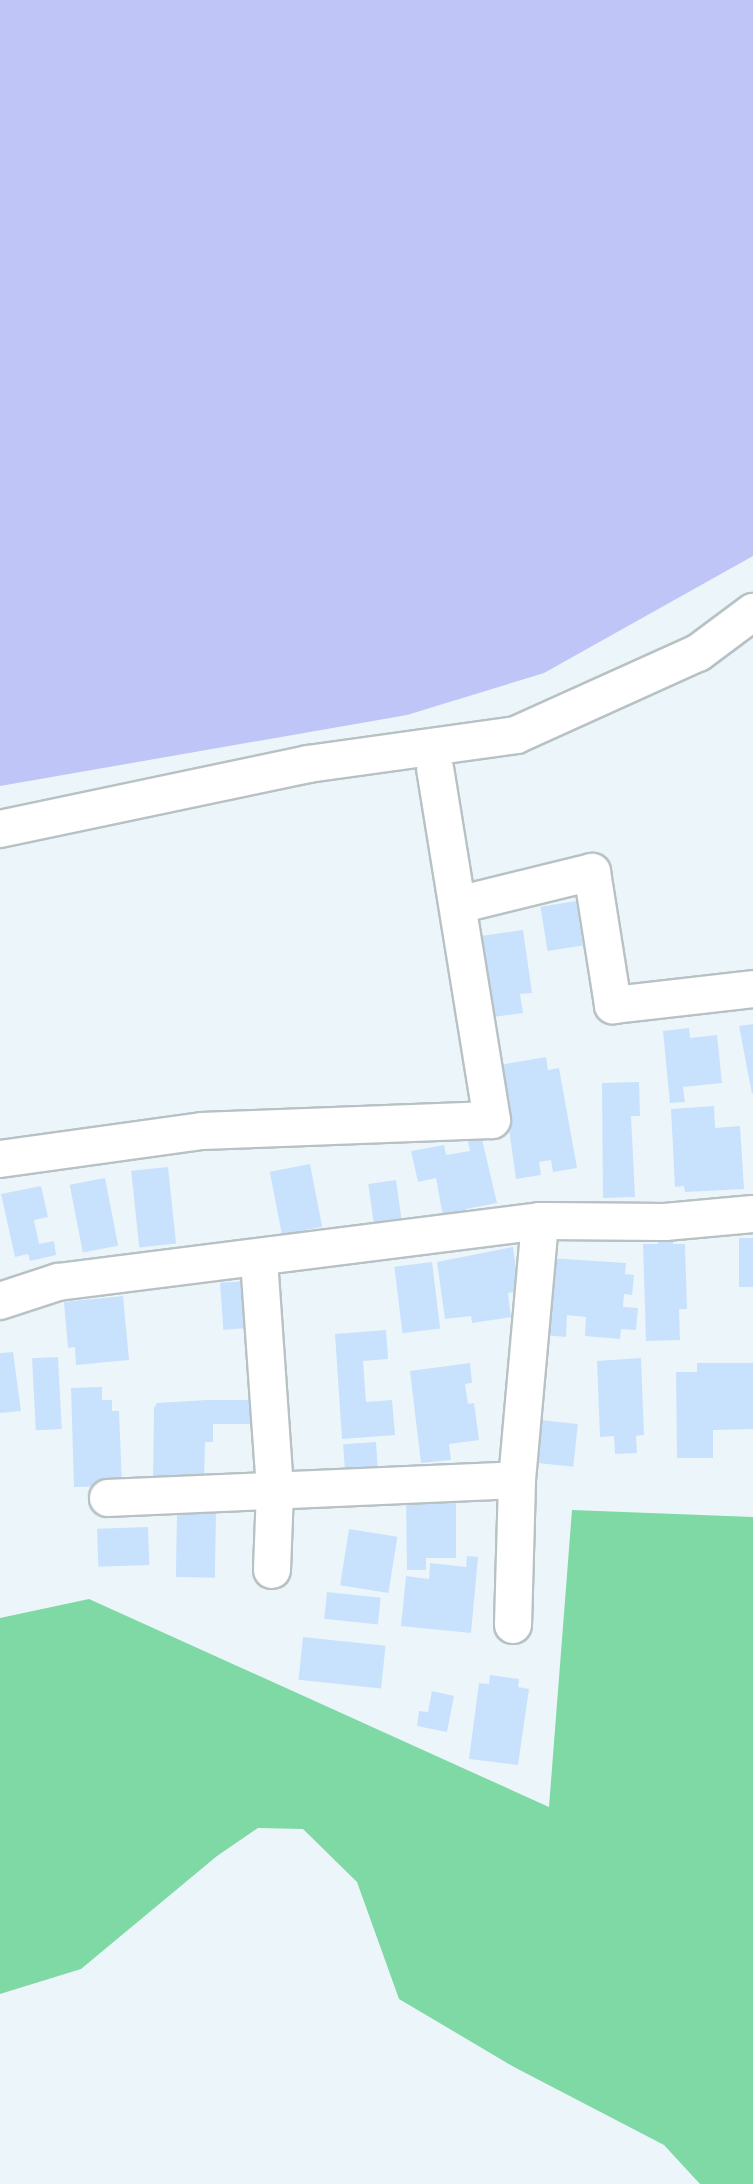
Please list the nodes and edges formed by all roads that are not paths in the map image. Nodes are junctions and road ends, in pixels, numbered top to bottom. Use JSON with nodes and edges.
{"nodes":[{"id":1,"x":753,"y":612,"type":"edge"},
{"id":2,"x":435,"y":770,"type":"dead end"},
{"id":3,"x":0,"y":829,"type":"edge"},
{"id":4,"x":458,"y":905,"type":"junction"},
{"id":5,"x":753,"y":989,"type":"edge"},
{"id":6,"x":0,"y":1159,"type":"edge"},
{"id":7,"x":753,"y":1214,"type":"edge"},
{"id":8,"x":540,"y":1221,"type":"junction"},
{"id":9,"x":259,"y":1260,"type":"junction"},
{"id":10,"x":0,"y":1301,"type":"edge"},
{"id":11,"x":517,"y":1480,"type":"junction"},
{"id":12,"x":275,"y":1491,"type":"junction"},
{"id":13,"x":108,"y":1498,"type":"dead end"},
{"id":14,"x":272,"y":1570,"type":"dead end"},
{"id":15,"x":513,"y":1625,"type":"dead end"}],
"edges":[{"from":1,"to":3,"type":"street"},
{"from":2,"to":4,"type":"street"},
{"from":4,"to":5,"type":"street"},
{"from":4,"to":6,"type":"street"},
{"from":7,"to":8,"type":"street"},
{"from":8,"to":9,"type":"street"},
{"from":8,"to":11,"type":"street"},
{"from":9,"to":10,"type":"street"},
{"from":9,"to":12,"type":"street"},
{"from":11,"to":12,"type":"street"},
{"from":11,"to":15,"type":"street"},
{"from":12,"to":13,"type":"street"},
{"from":12,"to":14,"type":"street"}]}
